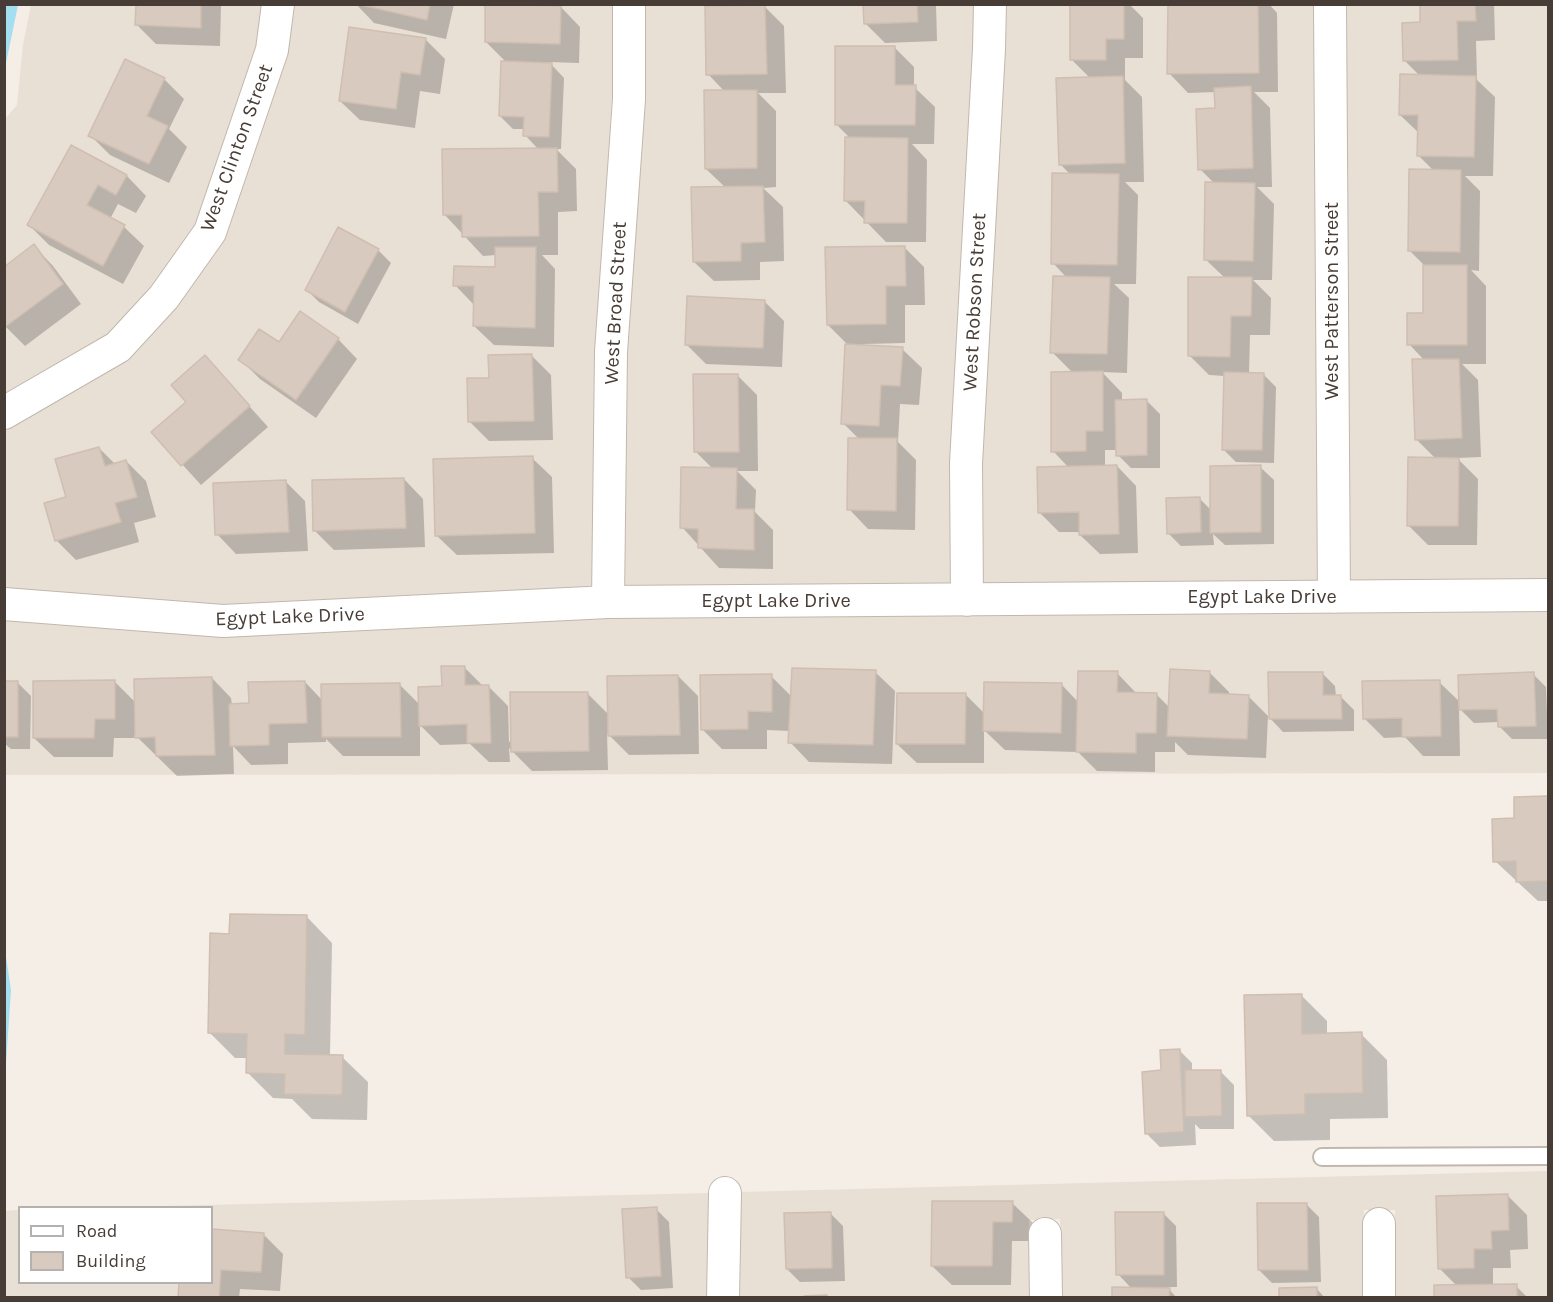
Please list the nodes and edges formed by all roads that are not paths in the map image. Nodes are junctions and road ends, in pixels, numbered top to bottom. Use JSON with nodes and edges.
{"nodes":[{"id":1,"x":278,"y":4,"type":"edge"},
{"id":2,"x":629,"y":4,"type":"edge"},
{"id":3,"x":990,"y":4,"type":"edge"},
{"id":4,"x":1330,"y":4,"type":"edge"},
{"id":5,"x":4,"y":413,"type":"edge"},
{"id":6,"x":1548,"y":595,"type":"edge"},
{"id":7,"x":1334,"y":597,"type":"junction"},
{"id":8,"x":967,"y":600,"type":"junction"},
{"id":9,"x":608,"y":602,"type":"junction"},
{"id":10,"x":4,"y":604,"type":"edge"},
{"id":11,"x":1548,"y":1156,"type":"edge"},
{"id":12,"x":1322,"y":1157,"type":"dead end"},
{"id":13,"x":725,"y":1193,"type":"dead end"},
{"id":14,"x":1379,"y":1224,"type":"dead end"},
{"id":15,"x":1045,"y":1234,"type":"dead end"},
{"id":16,"x":723,"y":1298,"type":"edge"},
{"id":17,"x":1046,"y":1298,"type":"edge"},
{"id":18,"x":1379,"y":1298,"type":"edge"}],
"edges":[{"from":1,"to":5,"type":"street","name":"West Clinton Street"},
{"from":2,"to":9,"type":"street","name":"West Broad Street"},
{"from":3,"to":8,"type":"street","name":"West Robson Street"},
{"from":4,"to":7,"type":"street","name":"West Patterson Street"},
{"from":6,"to":7,"type":"street","name":"Egypt Lake Drive"},
{"from":7,"to":8,"type":"street","name":"Egypt Lake Drive"},
{"from":8,"to":9,"type":"street","name":"Egypt Lake Drive"},
{"from":9,"to":10,"type":"street","name":"Egypt Lake Drive"},
{"from":11,"to":12,"type":"lane"},
{"from":13,"to":16,"type":"street"},
{"from":14,"to":18,"type":"street"},
{"from":15,"to":17,"type":"street"}]}
